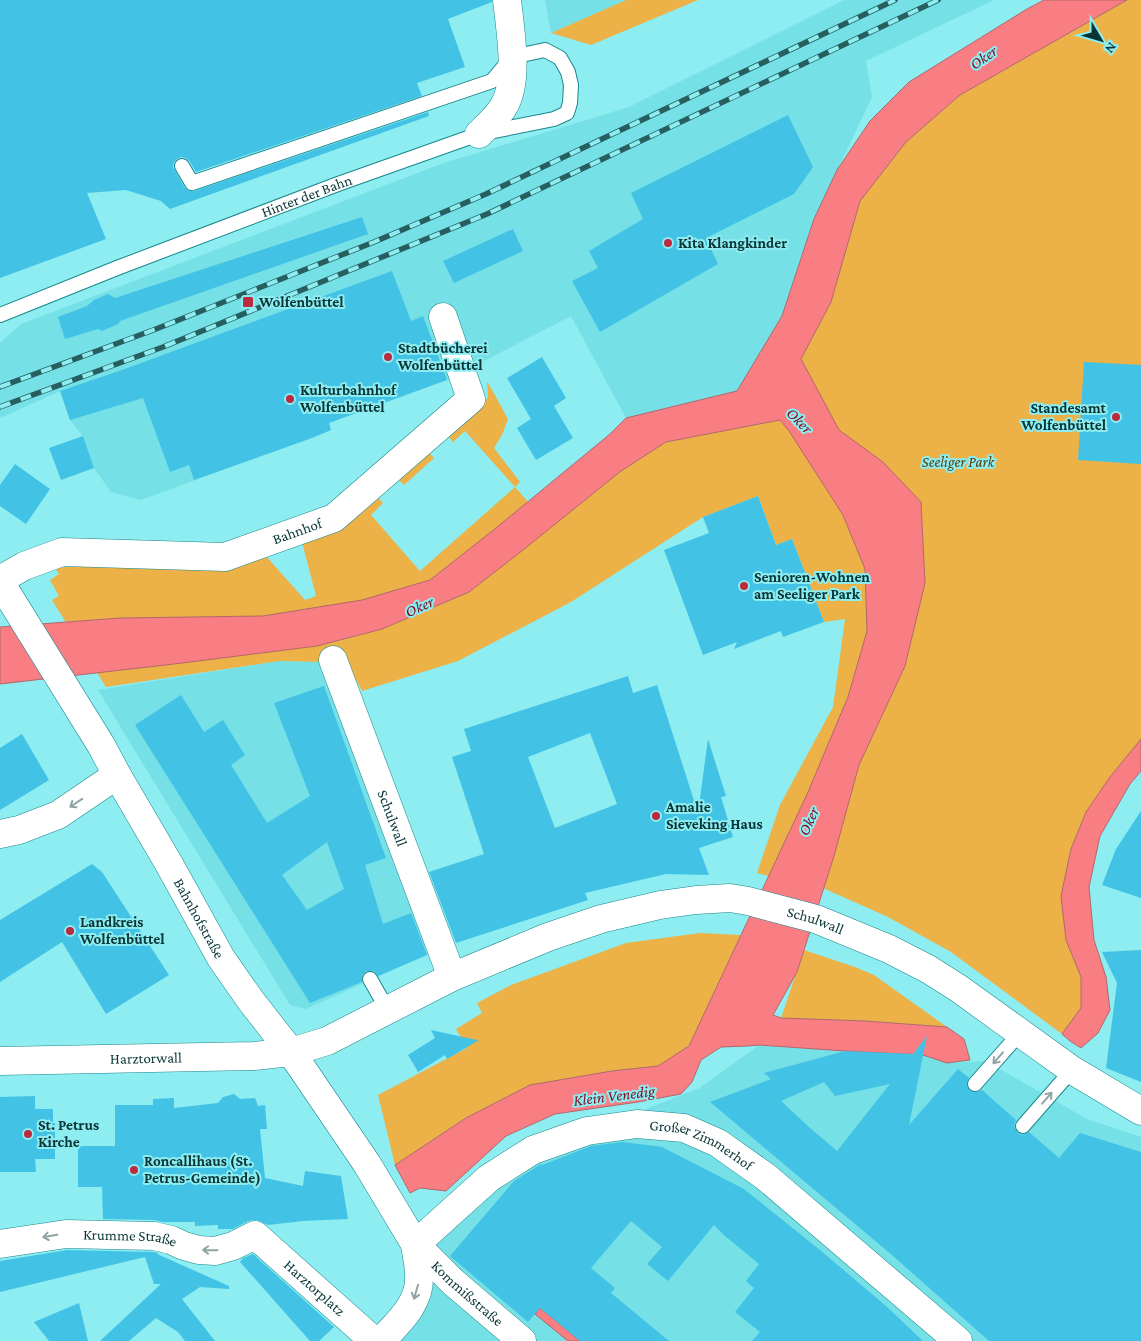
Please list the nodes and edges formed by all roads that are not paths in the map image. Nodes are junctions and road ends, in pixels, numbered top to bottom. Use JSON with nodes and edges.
{"nodes":[{"id":1,"x":507,"y":0,"type":"edge"},
{"id":2,"x":512,"y":57,"type":"junction"},
{"id":3,"x":479,"y":134,"type":"junction"},
{"id":4,"x":182,"y":166,"type":"dead end"},
{"id":5,"x":0,"y":315,"type":"edge"},
{"id":6,"x":443,"y":317,"type":"dead end"},
{"id":7,"x":0,"y":581,"type":"edge"},
{"id":8,"x":333,"y":660,"type":"dead end"},
{"id":9,"x":116,"y":775,"type":"junction"},
{"id":10,"x":0,"y":834,"type":"edge"},
{"id":11,"x":452,"y":976,"type":"junction"},
{"id":12,"x":370,"y":979,"type":"dead end"},
{"id":13,"x":387,"y":1009,"type":"junction"},
{"id":14,"x":1020,"y":1033,"type":"junction"},
{"id":15,"x":291,"y":1052,"type":"junction"},
{"id":16,"x":0,"y":1061,"type":"edge"},
{"id":17,"x":1072,"y":1070,"type":"junction"},
{"id":18,"x":975,"y":1084,"type":"dead end"},
{"id":19,"x":1141,"y":1111,"type":"edge"},
{"id":20,"x":1023,"y":1126,"type":"dead end"},
{"id":21,"x":255,"y":1235,"type":"joint"},
{"id":22,"x":0,"y":1244,"type":"edge"},
{"id":23,"x":415,"y":1244,"type":"junction"},
{"id":24,"x":374,"y":1341,"type":"edge"},
{"id":25,"x":381,"y":1341,"type":"edge"},
{"id":26,"x":522,"y":1341,"type":"edge"},
{"id":27,"x":958,"y":1341,"type":"edge"}],
"edges":[{"from":1,"to":2,"type":"street","name":"Hinter der Bahn"},
{"from":2,"to":3,"type":"street","name":"Hinter der Bahn"},
{"from":2,"to":3,"type":"lane"},
{"from":2,"to":4,"type":"lane"},
{"from":3,"to":5,"type":"lane","name":"Hinter der Bahn"},
{"from":6,"to":7,"type":"street","name":"Bahnhof"},
{"from":7,"to":9,"type":"street","name":"Bahnhofstraße"},
{"from":8,"to":11,"type":"street","name":"Schulwall"},
{"from":9,"to":10,"type":"street","one_way":true},
{"from":9,"to":15,"type":"street","name":"Bahnhofstraße"},
{"from":11,"to":13,"type":"street","name":"Schulwall"},
{"from":11,"to":14,"type":"street","name":"Schulwall"},
{"from":12,"to":13,"type":"lane"},
{"from":13,"to":15,"type":"street","name":"Schulwall"},
{"from":14,"to":17,"type":"street","name":"Schulwall"},
{"from":14,"to":18,"type":"lane","one_way":true},
{"from":15,"to":16,"type":"street","name":"Harztorwall"},
{"from":15,"to":23,"type":"street","name":"Bahnhofstraße"},
{"from":17,"to":19,"type":"street","name":"Schulwall"},
{"from":20,"to":17,"type":"lane","one_way":true},
{"from":21,"to":22,"type":"street","name":"Krumme Straße","one_way":true},
{"from":21,"to":24,"type":"street","name":"Harztorplatz"},
{"from":23,"to":25,"type":"street","one_way":true},
{"from":23,"to":26,"type":"street","name":"Kommißstraße"},
{"from":23,"to":27,"type":"street","name":"Großer Zimmerhof"}]}
